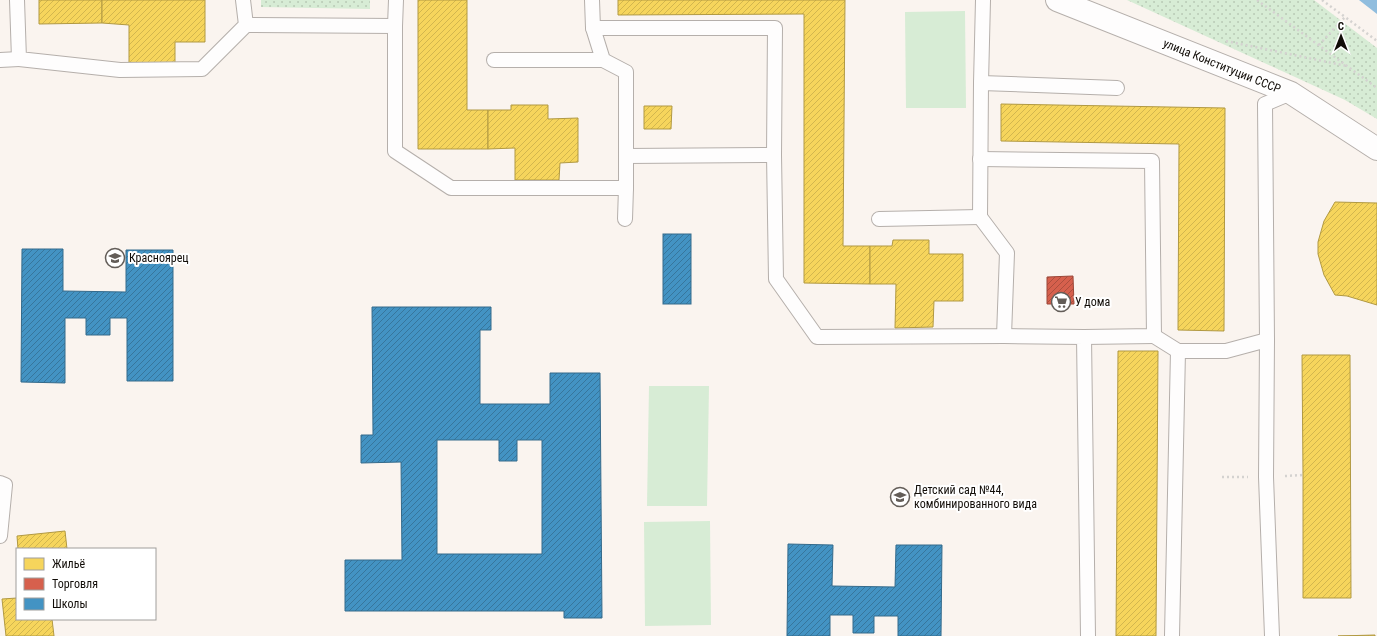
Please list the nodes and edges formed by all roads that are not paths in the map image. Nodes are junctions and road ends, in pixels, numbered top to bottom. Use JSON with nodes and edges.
{"nodes":[{"id":1,"x":16,"y":0,"type":"edge"},
{"id":2,"x":243,"y":0,"type":"edge"},
{"id":3,"x":396,"y":0,"type":"edge"},
{"id":4,"x":592,"y":0,"type":"edge"},
{"id":5,"x":983,"y":0,"type":"edge"},
{"id":6,"x":1057,"y":0,"type":"edge"},
{"id":7,"x":246,"y":25,"type":"junction"},
{"id":8,"x":395,"y":26,"type":"junction"},
{"id":9,"x":592,"y":28,"type":"junction"},
{"id":10,"x":19,"y":59,"type":"junction"},
{"id":11,"x":0,"y":60,"type":"edge"},
{"id":12,"x":494,"y":60,"type":"dead end"},
{"id":13,"x":603,"y":60,"type":"junction"},
{"id":14,"x":981,"y":83,"type":"junction"},
{"id":15,"x":1117,"y":88,"type":"dead end"},
{"id":16,"x":1290,"y":93,"type":"junction"},
{"id":17,"x":1377,"y":149,"type":"edge"},
{"id":18,"x":774,"y":154,"type":"junction"},
{"id":19,"x":626,"y":156,"type":"junction"},
{"id":20,"x":980,"y":159,"type":"junction"},
{"id":21,"x":626,"y":188,"type":"junction"},
{"id":22,"x":980,"y":217,"type":"junction"},
{"id":23,"x":880,"y":218,"type":"dead end"},
{"id":24,"x":625,"y":219,"type":"dead end"},
{"id":25,"x":1004,"y":336,"type":"junction"},
{"id":26,"x":1154,"y":336,"type":"junction"},
{"id":27,"x":1084,"y":337,"type":"junction"},
{"id":28,"x":1267,"y":340,"type":"junction"},
{"id":29,"x":1178,"y":351,"type":"junction"},
{"id":30,"x":0,"y":483,"type":"edge"},
{"id":31,"x":0,"y":536,"type":"edge"},
{"id":32,"x":1088,"y":636,"type":"edge"},
{"id":33,"x":1172,"y":636,"type":"edge"},
{"id":34,"x":1272,"y":636,"type":"edge"}],
"edges":[{"from":1,"to":10,"type":"lane"},
{"from":2,"to":7,"type":"lane"},
{"from":3,"to":8,"type":"lane"},
{"from":4,"to":9,"type":"lane"},
{"from":5,"to":14,"type":"lane"},
{"from":6,"to":16,"type":"street","name":"улица Конституции СССР"},
{"from":7,"to":8,"type":"lane"},
{"from":7,"to":10,"type":"lane"},
{"from":8,"to":21,"type":"lane"},
{"from":9,"to":13,"type":"lane"},
{"from":9,"to":18,"type":"lane"},
{"from":10,"to":11,"type":"lane"},
{"from":12,"to":13,"type":"lane"},
{"from":13,"to":19,"type":"lane"},
{"from":14,"to":15,"type":"lane"},
{"from":14,"to":20,"type":"lane"},
{"from":16,"to":17,"type":"street","name":"улица Конституции СССР"},
{"from":16,"to":28,"type":"lane"},
{"from":18,"to":19,"type":"lane"},
{"from":18,"to":25,"type":"lane"},
{"from":19,"to":21,"type":"lane"},
{"from":20,"to":22,"type":"lane"},
{"from":20,"to":26,"type":"lane"},
{"from":21,"to":24,"type":"lane"},
{"from":22,"to":23,"type":"lane"},
{"from":22,"to":25,"type":"lane"},
{"from":25,"to":27,"type":"lane"},
{"from":26,"to":27,"type":"lane"},
{"from":26,"to":29,"type":"lane"},
{"from":27,"to":32,"type":"lane"},
{"from":28,"to":29,"type":"lane"},
{"from":28,"to":34,"type":"lane"},
{"from":29,"to":33,"type":"lane"},
{"from":30,"to":31,"type":"lane"}]}
